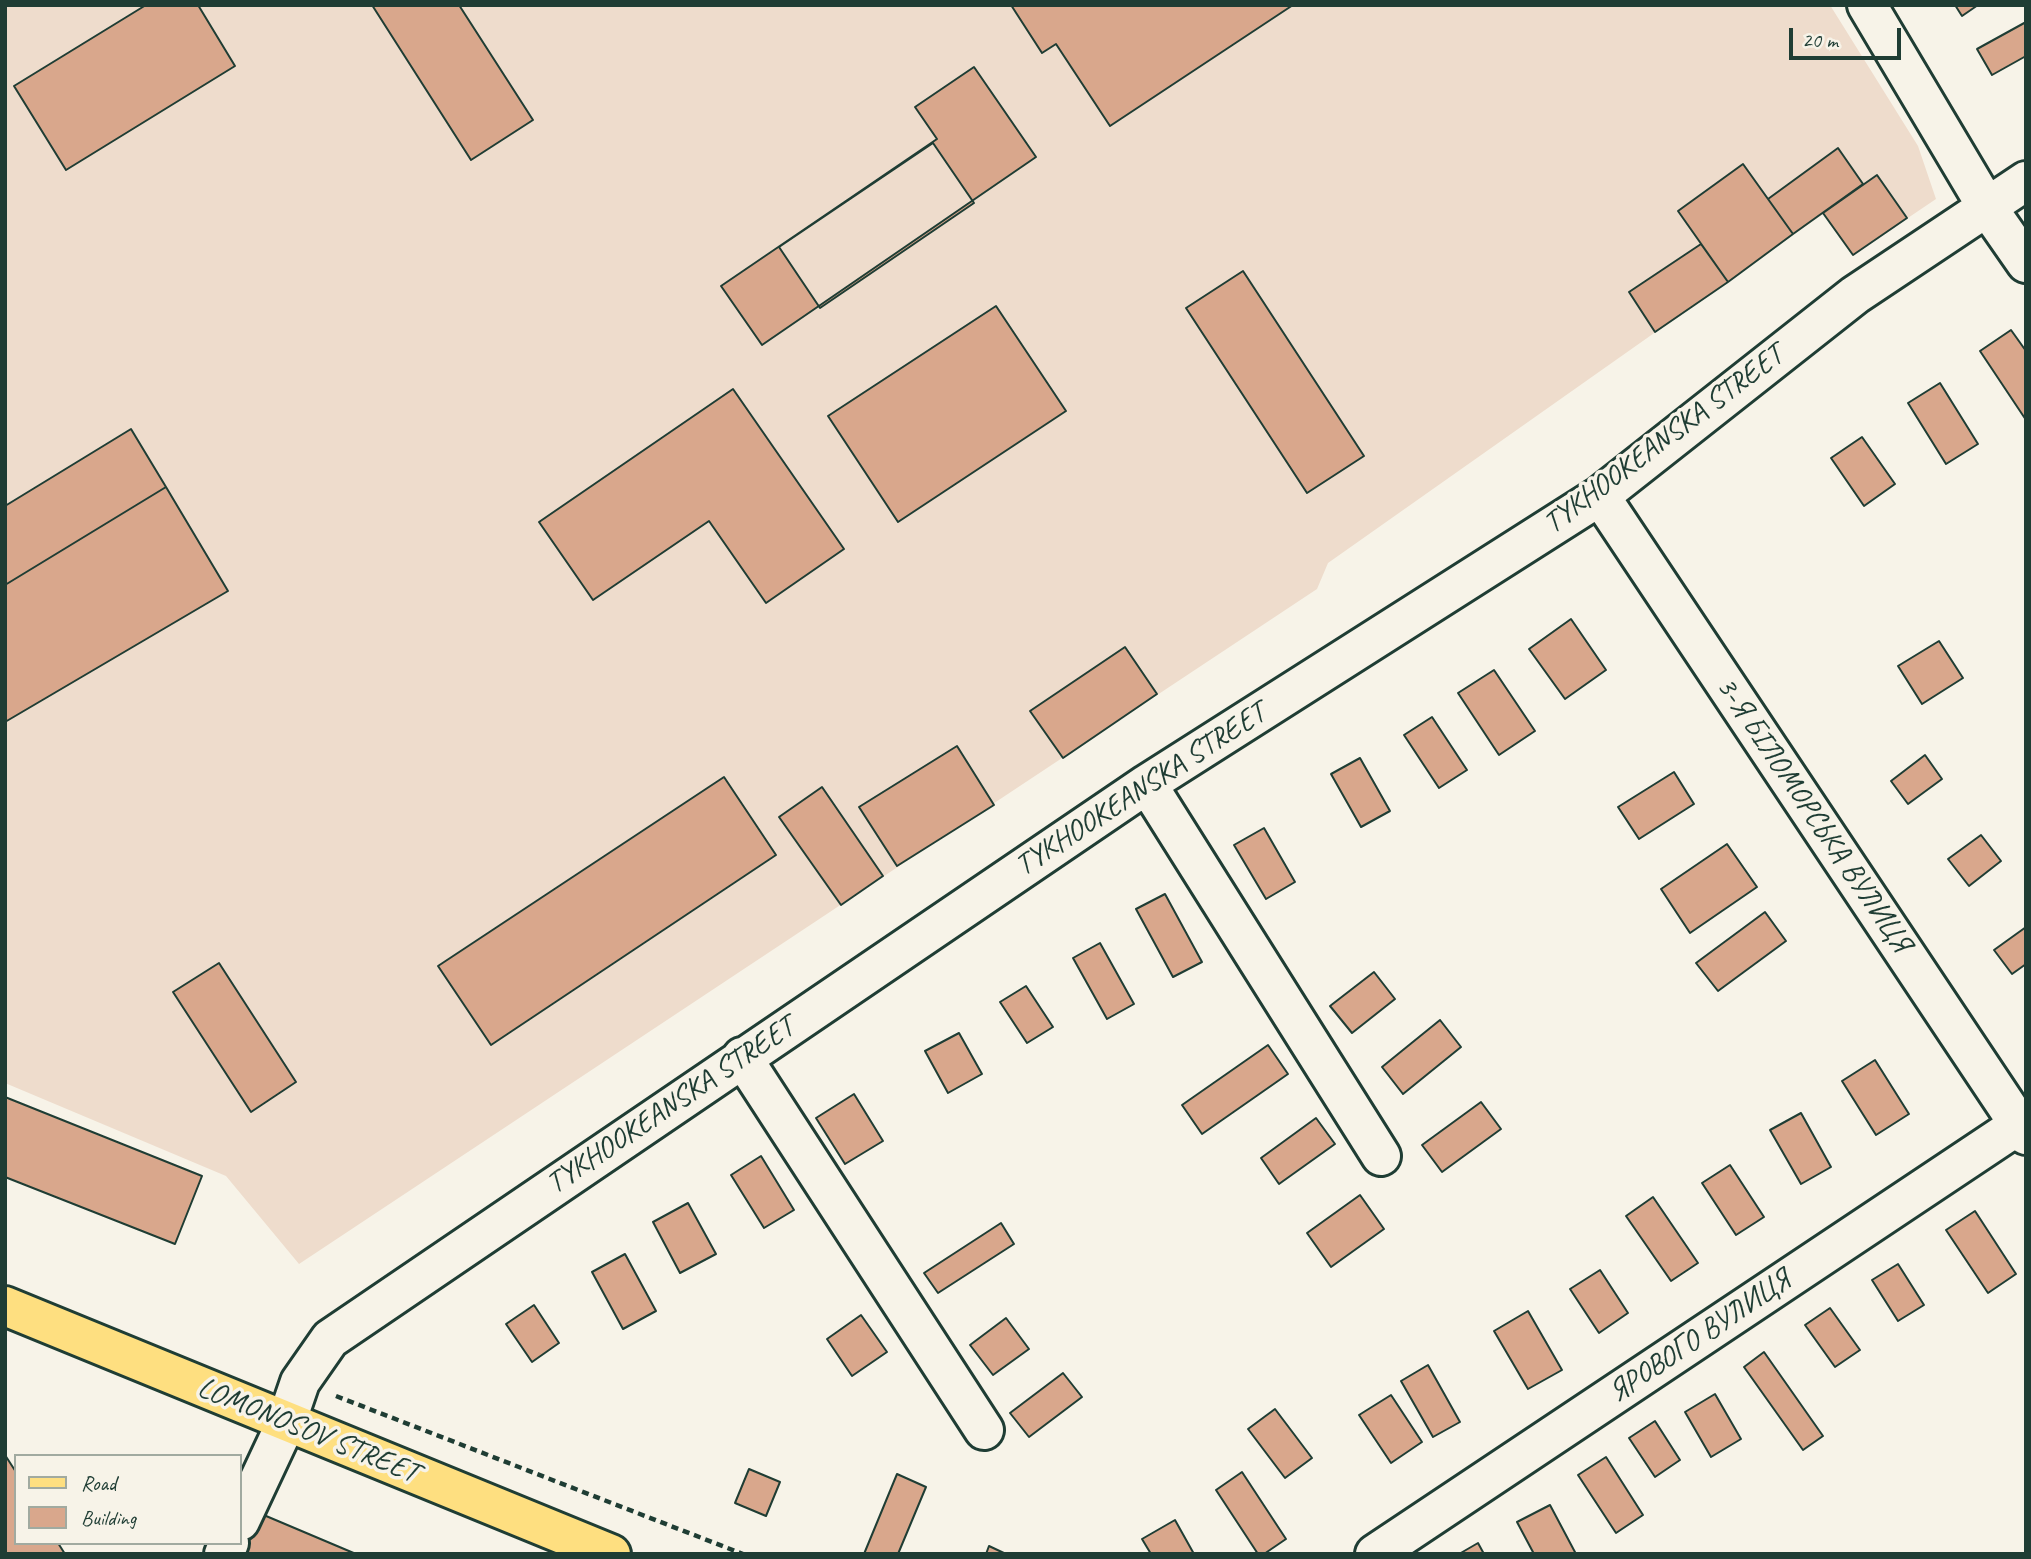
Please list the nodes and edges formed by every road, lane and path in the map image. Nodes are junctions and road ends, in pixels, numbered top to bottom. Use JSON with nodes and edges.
{"nodes":[{"id":1,"x":1867,"y":5,"type":"edge"},
{"id":2,"x":2026,"y":181,"type":"edge"},
{"id":3,"x":1987,"y":207,"type":"junction"},
{"id":4,"x":2026,"y":263,"type":"edge"},
{"id":5,"x":1600,"y":496,"type":"junction"},
{"id":6,"x":1147,"y":784,"type":"junction"},
{"id":7,"x":743,"y":1057,"type":"junction"},
{"id":8,"x":2023,"y":1127,"type":"edge"},
{"id":9,"x":1381,"y":1156,"type":"dead end"},
{"id":10,"x":5,"y":1306,"type":"edge"},
{"id":11,"x":300,"y":1382,"type":"junction"},
{"id":12,"x":286,"y":1423,"type":"junction"},
{"id":13,"x":984,"y":1430,"type":"dead end"},
{"id":14,"x":242,"y":1517,"type":"edge"},
{"id":15,"x":611,"y":1554,"type":"edge"},
{"id":16,"x":743,"y":1554,"type":"edge"},
{"id":17,"x":1374,"y":1554,"type":"edge"}],
"edges":[{"from":1,"to":3,"type":"street"},
{"from":2,"to":3,"type":"street","name":"TYKHOOKEANSKA STREET"},
{"from":3,"to":4,"type":"street"},
{"from":3,"to":5,"type":"street","name":"TYKHOOKEANSKA STREET"},
{"from":5,"to":6,"type":"street","name":"TYKHOOKEANSKA STREET"},
{"from":5,"to":8,"type":"street","name":"3-Я БІЛОМОРСЬКА ВУЛИЦЯ"},
{"from":6,"to":7,"type":"street","name":"TYKHOOKEANSKA STREET"},
{"from":6,"to":9,"type":"street"},
{"from":7,"to":11,"type":"street","name":"TYKHOOKEANSKA STREET"},
{"from":7,"to":13,"type":"street"},
{"from":8,"to":17,"type":"street","name":"ЯРОВОГО ВУЛИЦЯ"},
{"from":10,"to":12,"type":"main road","name":"LOMONOSOV STREET"},
{"from":11,"to":12,"type":"street","name":"TYKHOOKEANSKA STREET"},
{"from":11,"to":16,"type":"path"},
{"from":12,"to":14,"type":"street","name":"TYKHOOKEANSKA STREET"},
{"from":12,"to":15,"type":"main road","name":"LOMONOSOV STREET"}]}
